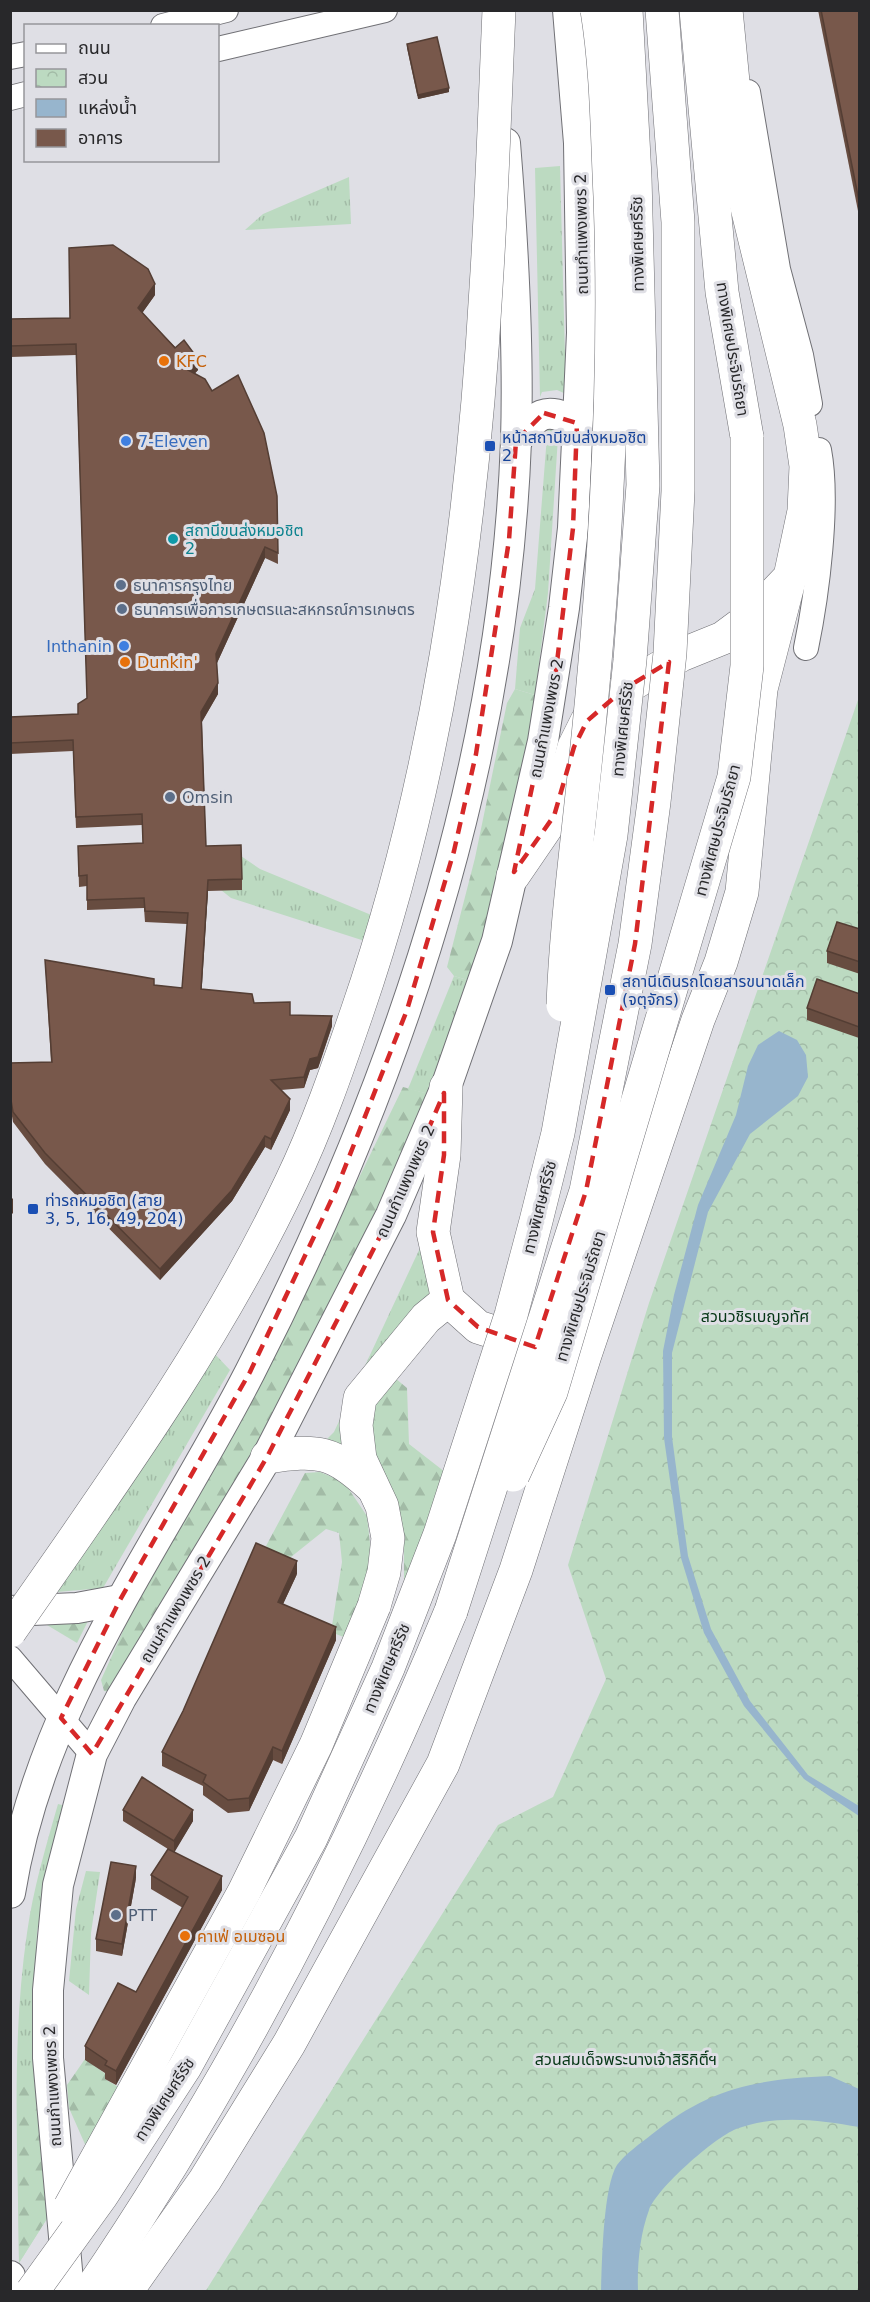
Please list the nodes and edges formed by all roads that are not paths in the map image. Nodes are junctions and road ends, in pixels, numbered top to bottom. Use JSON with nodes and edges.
{"nodes":[{"id":1,"x":226,"y":10,"type":"edge"},
{"id":2,"x":385,"y":10,"type":"edge"},
{"id":3,"x":491,"y":10,"type":"edge"},
{"id":4,"x":499,"y":10,"type":"edge"},
{"id":5,"x":567,"y":10,"type":"edge"},
{"id":6,"x":597,"y":10,"type":"edge"},
{"id":7,"x":627,"y":10,"type":"edge"},
{"id":8,"x":662,"y":10,"type":"edge"},
{"id":9,"x":696,"y":10,"type":"edge"},
{"id":10,"x":726,"y":10,"type":"edge"},
{"id":11,"x":735,"y":10,"type":"edge"},
{"id":12,"x":171,"y":24,"type":"edge"},
{"id":13,"x":219,"y":50,"type":"edge"},
{"id":14,"x":577,"y":423,"type":"junction"},
{"id":15,"x":516,"y":441,"type":"junction"},
{"id":16,"x":790,"y":576,"type":"junction"},
{"id":17,"x":806,"y":648,"type":"dead end"},
{"id":18,"x":513,"y":876,"type":"junction"},
{"id":19,"x":446,"y":1087,"type":"junction"},
{"id":20,"x":558,"y":1133,"type":"junction"},
{"id":21,"x":448,"y":1300,"type":"junction"},
{"id":22,"x":585,"y":1355,"type":"junction"},
{"id":23,"x":267,"y":1457,"type":"junction"},
{"id":24,"x":372,"y":1488,"type":"junction"},
{"id":25,"x":120,"y":1600,"type":"junction"},
{"id":26,"x":10,"y":1611,"type":"edge"},
{"id":27,"x":451,"y":1611,"type":"junction"},
{"id":28,"x":10,"y":1631,"type":"edge"},
{"id":29,"x":10,"y":1658,"type":"edge"},
{"id":30,"x":61,"y":1718,"type":"junction"},
{"id":31,"x":92,"y":1754,"type":"junction"},
{"id":32,"x":10,"y":1893,"type":"edge"},
{"id":33,"x":10,"y":2276,"type":"edge"},
{"id":34,"x":12,"y":2292,"type":"edge"},
{"id":35,"x":20,"y":2292,"type":"edge"},
{"id":36,"x":32,"y":2292,"type":"edge"},
{"id":37,"x":69,"y":2292,"type":"edge"},
{"id":38,"x":89,"y":2292,"type":"edge"},
{"id":39,"x":126,"y":2292,"type":"edge"}],
"edges":[{"from":1,"to":12,"type":"street"},
{"from":2,"to":13,"type":"street"},
{"from":3,"to":15,"type":"main road"},
{"from":4,"to":28,"type":"highway","bridge":true},
{"from":5,"to":14,"type":"main road","name":"ถนนกำแพงเพชร 2"},
{"from":6,"to":20,"type":"highway","bridge":true},
{"from":7,"to":20,"type":"highway","name":"ทางพิเศษศรีรัช","bridge":true},
{"from":8,"to":27,"type":"highway","bridge":true},
{"from":9,"to":27,"type":"highway","name":"ทางพิเศษประจิมรัถยา","bridge":true},
{"from":10,"to":16,"type":"highway"},
{"from":11,"to":17,"type":"street"},
{"from":14,"to":15,"type":"main road"},
{"from":14,"to":18,"type":"main road","name":"ถนนกำแพงเพชร 2"},
{"from":15,"to":25,"type":"main road"},
{"from":16,"to":18,"type":"highway"},
{"from":16,"to":22,"type":"highway"},
{"from":18,"to":19,"type":"main road","name":"ถนนกำแพงเพชร 2"},
{"from":19,"to":21,"type":"highway"},
{"from":19,"to":23,"type":"main road","name":"ถนนกำแพงเพชร 2"},
{"from":20,"to":36,"type":"highway","name":"ทางพิเศษศรีรัช","bridge":true},
{"from":21,"to":22,"type":"highway"},
{"from":21,"to":24,"type":"highway"},
{"from":22,"to":39,"type":"highway"},
{"from":23,"to":24,"type":"highway"},
{"from":23,"to":31,"type":"main road","name":"ถนนกำแพงเพชร 2"},
{"from":24,"to":35,"type":"highway","bridge":true},
{"from":25,"to":26,"type":"main road"},
{"from":25,"to":30,"type":"main road"},
{"from":27,"to":38,"type":"highway"},
{"from":29,"to":30,"type":"street"},
{"from":30,"to":31,"type":"street"},
{"from":30,"to":32,"type":"main road"},
{"from":31,"to":37,"type":"main road","name":"ถนนกำแพงเพชร 2"},
{"from":33,"to":34,"type":"main road"}]}
